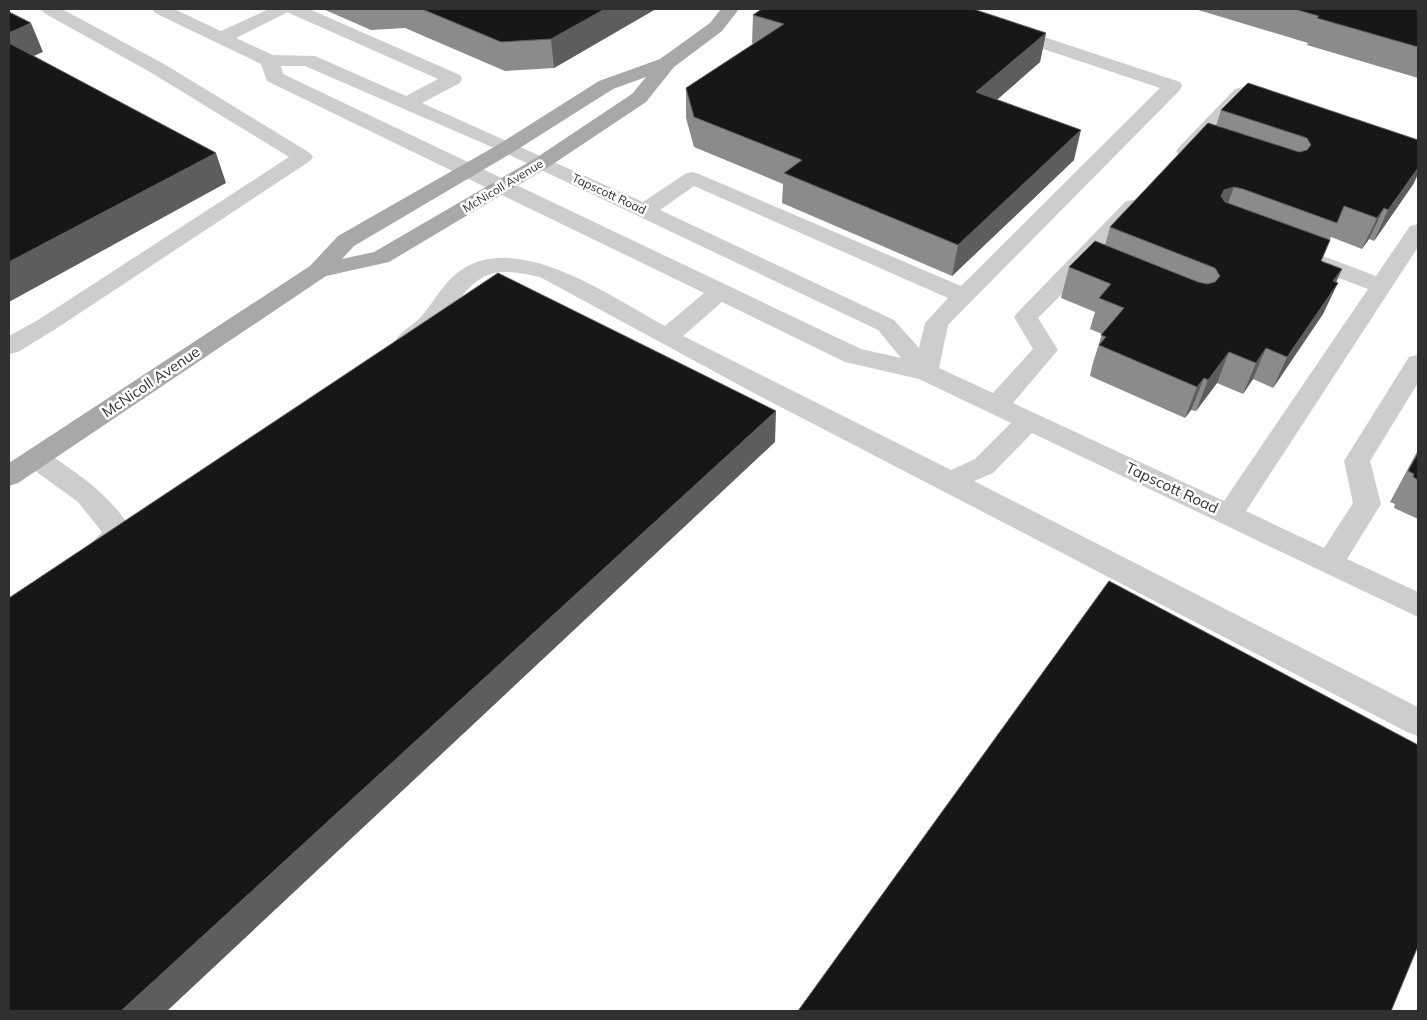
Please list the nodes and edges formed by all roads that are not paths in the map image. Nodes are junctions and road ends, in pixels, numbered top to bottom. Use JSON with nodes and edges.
{"nodes":[{"id":1,"x":50,"y":9,"type":"edge"},
{"id":2,"x":161,"y":9,"type":"edge"},
{"id":3,"x":282,"y":9,"type":"edge"},
{"id":4,"x":295,"y":9,"type":"edge"},
{"id":5,"x":730,"y":9,"type":"edge"},
{"id":6,"x":942,"y":9,"type":"edge"},
{"id":7,"x":221,"y":38,"type":"junction"},
{"id":8,"x":270,"y":61,"type":"junction"},
{"id":9,"x":667,"y":63,"type":"junction"},
{"id":10,"x":1261,"y":99,"type":"edge"},
{"id":11,"x":407,"y":104,"type":"junction"},
{"id":12,"x":508,"y":147,"type":"junction"},
{"id":13,"x":543,"y":162,"type":"junction"},
{"id":14,"x":1174,"y":164,"type":"edge"},
{"id":15,"x":468,"y":170,"type":"junction"},
{"id":16,"x":505,"y":186,"type":"junction"},
{"id":17,"x":1148,"y":191,"type":"edge"},
{"id":18,"x":645,"y":211,"type":"junction"},
{"id":19,"x":1418,"y":230,"type":"edge"},
{"id":20,"x":1288,"y":251,"type":"edge"},
{"id":21,"x":1083,"y":260,"type":"junction"},
{"id":22,"x":318,"y":271,"type":"junction"},
{"id":23,"x":1118,"y":274,"type":"edge"},
{"id":24,"x":1381,"y":286,"type":"junction"},
{"id":25,"x":720,"y":291,"type":"junction"},
{"id":26,"x":964,"y":296,"type":"junction"},
{"id":27,"x":665,"y":336,"type":"junction"},
{"id":28,"x":9,"y":346,"type":"edge"},
{"id":29,"x":386,"y":356,"type":"edge"},
{"id":30,"x":1418,"y":363,"type":"edge"},
{"id":31,"x":926,"y":372,"type":"junction"},
{"id":32,"x":997,"y":405,"type":"junction"},
{"id":33,"x":1029,"y":420,"type":"junction"},
{"id":34,"x":36,"y":458,"type":"junction"},
{"id":35,"x":9,"y":476,"type":"edge"},
{"id":36,"x":950,"y":481,"type":"junction"},
{"id":37,"x":1229,"y":516,"type":"junction"},
{"id":38,"x":1330,"y":563,"type":"junction"},
{"id":39,"x":76,"y":569,"type":"edge"},
{"id":40,"x":1418,"y":605,"type":"edge"},
{"id":41,"x":1418,"y":722,"type":"edge"}],
"edges":[{"from":1,"to":28,"type":"street"},
{"from":2,"to":7,"type":"street","name":"Tapscott Road"},
{"from":3,"to":7,"type":"street"},
{"from":4,"to":11,"type":"street"},
{"from":5,"to":9,"type":"main road","name":"McNicoll Avenue"},
{"from":6,"to":26,"type":"street"},
{"from":7,"to":8,"type":"street","name":"Tapscott Road"},
{"from":8,"to":11,"type":"street","name":"Tapscott Road"},
{"from":8,"to":15,"type":"street","name":"Tapscott Road"},
{"from":9,"to":12,"type":"main road","name":"McNicoll Avenue"},
{"from":9,"to":13,"type":"main road","name":"McNicoll Avenue"},
{"from":10,"to":14,"type":"street"},
{"from":11,"to":12,"type":"street","name":"Tapscott Road"},
{"from":12,"to":13,"type":"street","name":"Tapscott Road"},
{"from":12,"to":15,"type":"main road","name":"McNicoll Avenue"},
{"from":13,"to":16,"type":"main road","name":"McNicoll Avenue"},
{"from":13,"to":18,"type":"street","name":"Tapscott Road"},
{"from":15,"to":16,"type":"street","name":"Tapscott Road"},
{"from":15,"to":22,"type":"main road","name":"McNicoll Avenue"},
{"from":16,"to":22,"type":"main road","name":"McNicoll Avenue"},
{"from":16,"to":25,"type":"street","name":"Tapscott Road"},
{"from":17,"to":21,"type":"street"},
{"from":18,"to":26,"type":"street"},
{"from":18,"to":31,"type":"street","name":"Tapscott Road"},
{"from":19,"to":24,"type":"street"},
{"from":20,"to":24,"type":"street"},
{"from":21,"to":23,"type":"street"},
{"from":21,"to":32,"type":"street"},
{"from":22,"to":34,"type":"main road","name":"McNicoll Avenue"},
{"from":24,"to":37,"type":"street"},
{"from":25,"to":27,"type":"street"},
{"from":25,"to":31,"type":"street","name":"Tapscott Road"},
{"from":26,"to":31,"type":"street"},
{"from":27,"to":29,"type":"street"},
{"from":27,"to":36,"type":"street"},
{"from":30,"to":38,"type":"street"},
{"from":31,"to":32,"type":"street","name":"Tapscott Road"},
{"from":32,"to":33,"type":"street","name":"Tapscott Road"},
{"from":33,"to":36,"type":"street"},
{"from":33,"to":37,"type":"street","name":"Tapscott Road"},
{"from":34,"to":35,"type":"main road","name":"McNicoll Avenue"},
{"from":34,"to":39,"type":"street"},
{"from":36,"to":41,"type":"street"},
{"from":37,"to":38,"type":"street","name":"Tapscott Road"},
{"from":38,"to":40,"type":"street","name":"Tapscott Road"}]}
